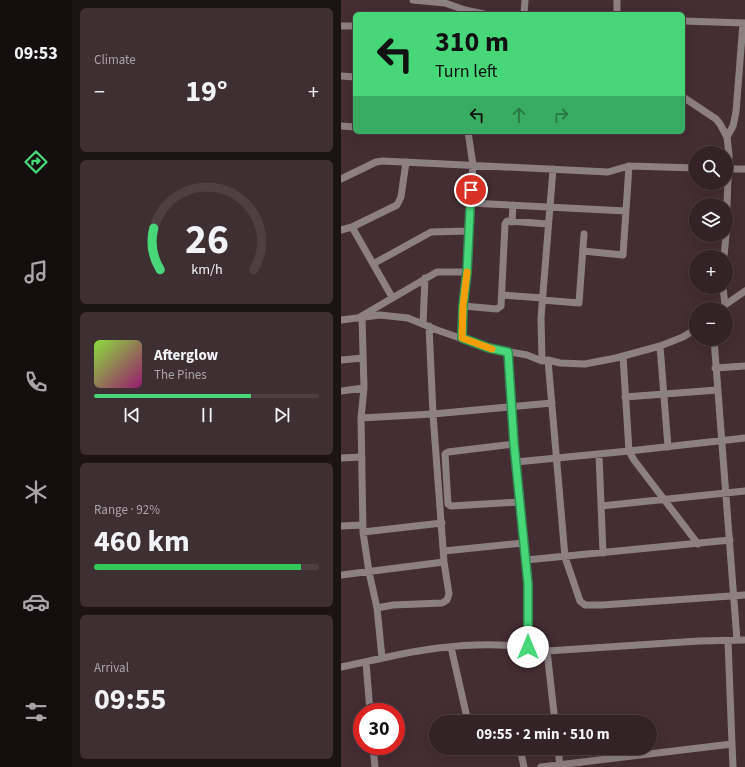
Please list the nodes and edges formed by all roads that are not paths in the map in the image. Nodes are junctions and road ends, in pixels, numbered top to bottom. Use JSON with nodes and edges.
{"nodes":[{"id":1,"x":413,"y":0,"type":"edge"},
{"id":2,"x":525,"y":0,"type":"edge"},
{"id":3,"x":617,"y":0,"type":"edge"},
{"id":4,"x":474,"y":12,"type":"edge"},
{"id":5,"x":524,"y":12,"type":"edge"},
{"id":6,"x":617,"y":12,"type":"edge"},
{"id":7,"x":685,"y":21,"type":"edge"},
{"id":8,"x":744,"y":23,"type":"edge"},
{"id":9,"x":341,"y":26,"type":"edge"},
{"id":10,"x":353,"y":26,"type":"edge"},
{"id":11,"x":341,"y":76,"type":"edge"},
{"id":12,"x":353,"y":77,"type":"edge"},
{"id":13,"x":685,"y":97,"type":"edge"},
{"id":14,"x":341,"y":126,"type":"edge"},
{"id":15,"x":353,"y":127,"type":"edge"},
{"id":16,"x":468,"y":134,"type":"edge"},
{"id":17,"x":727,"y":137,"type":"junction"},
{"id":18,"x":728,"y":146,"type":"edge"},
{"id":19,"x":406,"y":162,"type":"junction"},
{"id":20,"x":473,"y":165,"type":"junction"},
{"id":21,"x":629,"y":166,"type":"junction"},
{"id":22,"x":689,"y":168,"type":"edge"},
{"id":23,"x":553,"y":169,"type":"junction"},
{"id":24,"x":733,"y":169,"type":"edge"},
{"id":25,"x":745,"y":169,"type":"edge"},
{"id":26,"x":341,"y":179,"type":"edge"},
{"id":27,"x":470,"y":203,"type":"junction"},
{"id":28,"x":513,"y":205,"type":"junction"},
{"id":29,"x":549,"y":207,"type":"junction"},
{"id":30,"x":626,"y":211,"type":"junction"},
{"id":31,"x":512,"y":222,"type":"junction"},
{"id":32,"x":548,"y":224,"type":"junction"},
{"id":33,"x":352,"y":227,"type":"junction"},
{"id":34,"x":341,"y":230,"type":"edge"},
{"id":35,"x":468,"y":231,"type":"junction"},
{"id":36,"x":584,"y":234,"type":"dead end"},
{"id":37,"x":583,"y":251,"type":"junction"},
{"id":38,"x":373,"y":264,"type":"junction"},
{"id":39,"x":467,"y":272,"type":"junction"},
{"id":40,"x":425,"y":278,"type":"junction"},
{"id":41,"x":745,"y":291,"type":"edge"},
{"id":42,"x":502,"y":295,"type":"junction"},
{"id":43,"x":392,"y":297,"type":"junction"},
{"id":44,"x":543,"y":299,"type":"junction"},
{"id":45,"x":729,"y":302,"type":"edge"},
{"id":46,"x":463,"y":306,"type":"junction"},
{"id":47,"x":360,"y":318,"type":"junction"},
{"id":48,"x":341,"y":320,"type":"edge"},
{"id":49,"x":426,"y":325,"type":"junction"},
{"id":50,"x":689,"y":333,"type":"edge"},
{"id":51,"x":462,"y":338,"type":"junction"},
{"id":52,"x":660,"y":346,"type":"junction"},
{"id":53,"x":714,"y":346,"type":"edge"},
{"id":54,"x":508,"y":352,"type":"junction"},
{"id":55,"x":623,"y":356,"type":"junction"},
{"id":56,"x":363,"y":358,"type":"junction"},
{"id":57,"x":341,"y":360,"type":"edge"},
{"id":58,"x":545,"y":360,"type":"junction"},
{"id":59,"x":745,"y":366,"type":"edge"},
{"id":60,"x":715,"y":368,"type":"junction"},
{"id":61,"x":364,"y":388,"type":"junction"},
{"id":62,"x":717,"y":390,"type":"junction"},
{"id":63,"x":341,"y":391,"type":"edge"},
{"id":64,"x":664,"y":394,"type":"junction"},
{"id":65,"x":625,"y":397,"type":"junction"},
{"id":66,"x":552,"y":403,"type":"junction"},
{"id":67,"x":512,"y":407,"type":"junction"},
{"id":68,"x":433,"y":414,"type":"junction"},
{"id":69,"x":361,"y":418,"type":"junction"},
{"id":70,"x":745,"y":438,"type":"edge"},
{"id":71,"x":722,"y":441,"type":"junction"},
{"id":72,"x":514,"y":444,"type":"junction"},
{"id":73,"x":668,"y":447,"type":"junction"},
{"id":74,"x":629,"y":451,"type":"junction"},
{"id":75,"x":599,"y":455,"type":"junction"},
{"id":76,"x":362,"y":457,"type":"junction"},
{"id":77,"x":341,"y":458,"type":"edge"},
{"id":78,"x":556,"y":458,"type":"junction"},
{"id":79,"x":516,"y":462,"type":"junction"},
{"id":80,"x":745,"y":492,"type":"edge"},
{"id":81,"x":726,"y":494,"type":"junction"},
{"id":82,"x":663,"y":500,"type":"junction"},
{"id":83,"x":520,"y":502,"type":"junction"},
{"id":84,"x":601,"y":506,"type":"junction"},
{"id":85,"x":442,"y":523,"type":"junction"},
{"id":86,"x":341,"y":526,"type":"edge"},
{"id":87,"x":362,"y":528,"type":"junction"},
{"id":88,"x":730,"y":540,"type":"junction"},
{"id":89,"x":523,"y":543,"type":"junction"},
{"id":90,"x":698,"y":544,"type":"junction"},
{"id":91,"x":444,"y":551,"type":"junction"},
{"id":92,"x":603,"y":553,"type":"junction"},
{"id":93,"x":565,"y":556,"type":"junction"},
{"id":94,"x":526,"y":560,"type":"junction"},
{"id":95,"x":444,"y":562,"type":"junction"},
{"id":96,"x":369,"y":572,"type":"junction"},
{"id":97,"x":341,"y":575,"type":"edge"},
{"id":98,"x":745,"y":595,"type":"edge"},
{"id":99,"x":734,"y":596,"type":"junction"},
{"id":100,"x":377,"y":608,"type":"junction"},
{"id":101,"x":728,"y":640,"type":"junction"},
{"id":102,"x":741,"y":640,"type":"edge"},
{"id":103,"x":451,"y":647,"type":"junction"},
{"id":104,"x":528,"y":647,"type":"junction"},
{"id":105,"x":547,"y":651,"type":"junction"},
{"id":106,"x":382,"y":658,"type":"junction"},
{"id":107,"x":366,"y":662,"type":"junction"},
{"id":108,"x":341,"y":667,"type":"edge"},
{"id":109,"x":369,"y":703,"type":"edge"},
{"id":110,"x":466,"y":715,"type":"edge"},
{"id":111,"x":554,"y":715,"type":"edge"},
{"id":112,"x":731,"y":744,"type":"junction"},
{"id":113,"x":374,"y":755,"type":"edge"},
{"id":114,"x":521,"y":755,"type":"edge"},
{"id":115,"x":559,"y":755,"type":"edge"},
{"id":116,"x":560,"y":766,"type":"edge"},
{"id":117,"x":375,"y":767,"type":"edge"},
{"id":118,"x":523,"y":767,"type":"edge"},
{"id":119,"x":541,"y":767,"type":"edge"},
{"id":120,"x":733,"y":767,"type":"edge"}],
"edges":[{"from":1,"to":4,"type":"street"},
{"from":2,"to":5,"type":"street"},
{"from":3,"to":6,"type":"street"},
{"from":7,"to":8,"type":"street"},
{"from":8,"to":17,"type":"street"},
{"from":9,"to":10,"type":"street"},
{"from":11,"to":12,"type":"street"},
{"from":13,"to":17,"type":"street"},
{"from":14,"to":15,"type":"street"},
{"from":16,"to":20,"type":"street"},
{"from":17,"to":18,"type":"street"},
{"from":19,"to":20,"type":"street"},
{"from":19,"to":26,"type":"street"},
{"from":19,"to":33,"type":"street"},
{"from":20,"to":23,"type":"street"},
{"from":20,"to":27,"type":"street"},
{"from":21,"to":22,"type":"street"},
{"from":21,"to":23,"type":"street"},
{"from":21,"to":30,"type":"street"},
{"from":23,"to":29,"type":"street"},
{"from":24,"to":25,"type":"street"},
{"from":27,"to":28,"type":"street"},
{"from":27,"to":35,"type":"street"},
{"from":28,"to":29,"type":"street"},
{"from":28,"to":31,"type":"street"},
{"from":29,"to":30,"type":"street"},
{"from":29,"to":32,"type":"street"},
{"from":30,"to":37,"type":"street"},
{"from":31,"to":32,"type":"street"},
{"from":31,"to":42,"type":"street"},
{"from":32,"to":44,"type":"street"},
{"from":33,"to":34,"type":"street"},
{"from":33,"to":38,"type":"street"},
{"from":35,"to":38,"type":"street"},
{"from":35,"to":39,"type":"street"},
{"from":36,"to":37,"type":"street"},
{"from":37,"to":44,"type":"street"},
{"from":38,"to":43,"type":"street"},
{"from":39,"to":40,"type":"street"},
{"from":39,"to":46,"type":"street"},
{"from":40,"to":43,"type":"street"},
{"from":40,"to":49,"type":"street"},
{"from":41,"to":45,"type":"street"},
{"from":42,"to":44,"type":"street"},
{"from":42,"to":46,"type":"street"},
{"from":43,"to":47,"type":"street"},
{"from":44,"to":58,"type":"street"},
{"from":46,"to":51,"type":"street"},
{"from":47,"to":48,"type":"street"},
{"from":47,"to":49,"type":"street"},
{"from":47,"to":56,"type":"street"},
{"from":49,"to":51,"type":"street"},
{"from":49,"to":68,"type":"street"},
{"from":50,"to":52,"type":"street"},
{"from":51,"to":54,"type":"street"},
{"from":52,"to":55,"type":"street"},
{"from":52,"to":64,"type":"street"},
{"from":53,"to":60,"type":"street"},
{"from":54,"to":58,"type":"street"},
{"from":54,"to":67,"type":"street"},
{"from":55,"to":58,"type":"street"},
{"from":55,"to":65,"type":"street"},
{"from":56,"to":57,"type":"street"},
{"from":56,"to":61,"type":"street"},
{"from":58,"to":66,"type":"street"},
{"from":59,"to":60,"type":"street"},
{"from":60,"to":62,"type":"street"},
{"from":61,"to":63,"type":"street"},
{"from":61,"to":69,"type":"street"},
{"from":62,"to":64,"type":"street"},
{"from":62,"to":71,"type":"street"},
{"from":64,"to":65,"type":"street"},
{"from":64,"to":73,"type":"street"},
{"from":65,"to":74,"type":"street"},
{"from":66,"to":67,"type":"street"},
{"from":66,"to":78,"type":"street"},
{"from":67,"to":68,"type":"street"},
{"from":67,"to":72,"type":"street"},
{"from":68,"to":69,"type":"street"},
{"from":68,"to":85,"type":"street"},
{"from":69,"to":76,"type":"street"},
{"from":70,"to":71,"type":"street"},
{"from":71,"to":73,"type":"street"},
{"from":71,"to":81,"type":"street"},
{"from":72,"to":79,"type":"street"},
{"from":72,"to":83,"type":"street"},
{"from":73,"to":74,"type":"street"},
{"from":74,"to":75,"type":"street"},
{"from":74,"to":82,"type":"street"},
{"from":75,"to":78,"type":"street"},
{"from":75,"to":84,"type":"street"},
{"from":76,"to":77,"type":"street"},
{"from":76,"to":87,"type":"street"},
{"from":78,"to":79,"type":"street"},
{"from":78,"to":93,"type":"street"},
{"from":79,"to":83,"type":"street"},
{"from":80,"to":81,"type":"street"},
{"from":81,"to":82,"type":"street"},
{"from":81,"to":88,"type":"street"},
{"from":82,"to":84,"type":"street"},
{"from":82,"to":90,"type":"street"},
{"from":83,"to":89,"type":"street"},
{"from":84,"to":92,"type":"street"},
{"from":85,"to":87,"type":"street"},
{"from":85,"to":91,"type":"street"},
{"from":86,"to":87,"type":"street"},
{"from":87,"to":96,"type":"street"},
{"from":88,"to":90,"type":"street"},
{"from":88,"to":99,"type":"street"},
{"from":89,"to":91,"type":"street"},
{"from":89,"to":94,"type":"street"},
{"from":90,"to":92,"type":"street"},
{"from":91,"to":95,"type":"street"},
{"from":92,"to":93,"type":"street"},
{"from":93,"to":94,"type":"street"},
{"from":93,"to":99,"type":"street"},
{"from":94,"to":104,"type":"street"},
{"from":95,"to":96,"type":"street"},
{"from":95,"to":100,"type":"street"},
{"from":96,"to":97,"type":"street"},
{"from":96,"to":100,"type":"street"},
{"from":98,"to":99,"type":"street"},
{"from":99,"to":102,"type":"street"},
{"from":100,"to":106,"type":"street"},
{"from":101,"to":102,"type":"street"},
{"from":101,"to":105,"type":"street"},
{"from":101,"to":112,"type":"street"},
{"from":103,"to":104,"type":"street"},
{"from":103,"to":106,"type":"street"},
{"from":103,"to":110,"type":"street"},
{"from":104,"to":105,"type":"street"},
{"from":105,"to":111,"type":"street"},
{"from":106,"to":107,"type":"street"},
{"from":107,"to":108,"type":"street"},
{"from":107,"to":109,"type":"street"},
{"from":112,"to":116,"type":"street"},
{"from":112,"to":120,"type":"street"},
{"from":113,"to":117,"type":"street"},
{"from":114,"to":118,"type":"street"},
{"from":115,"to":116,"type":"street"},
{"from":116,"to":119,"type":"street"}]}
